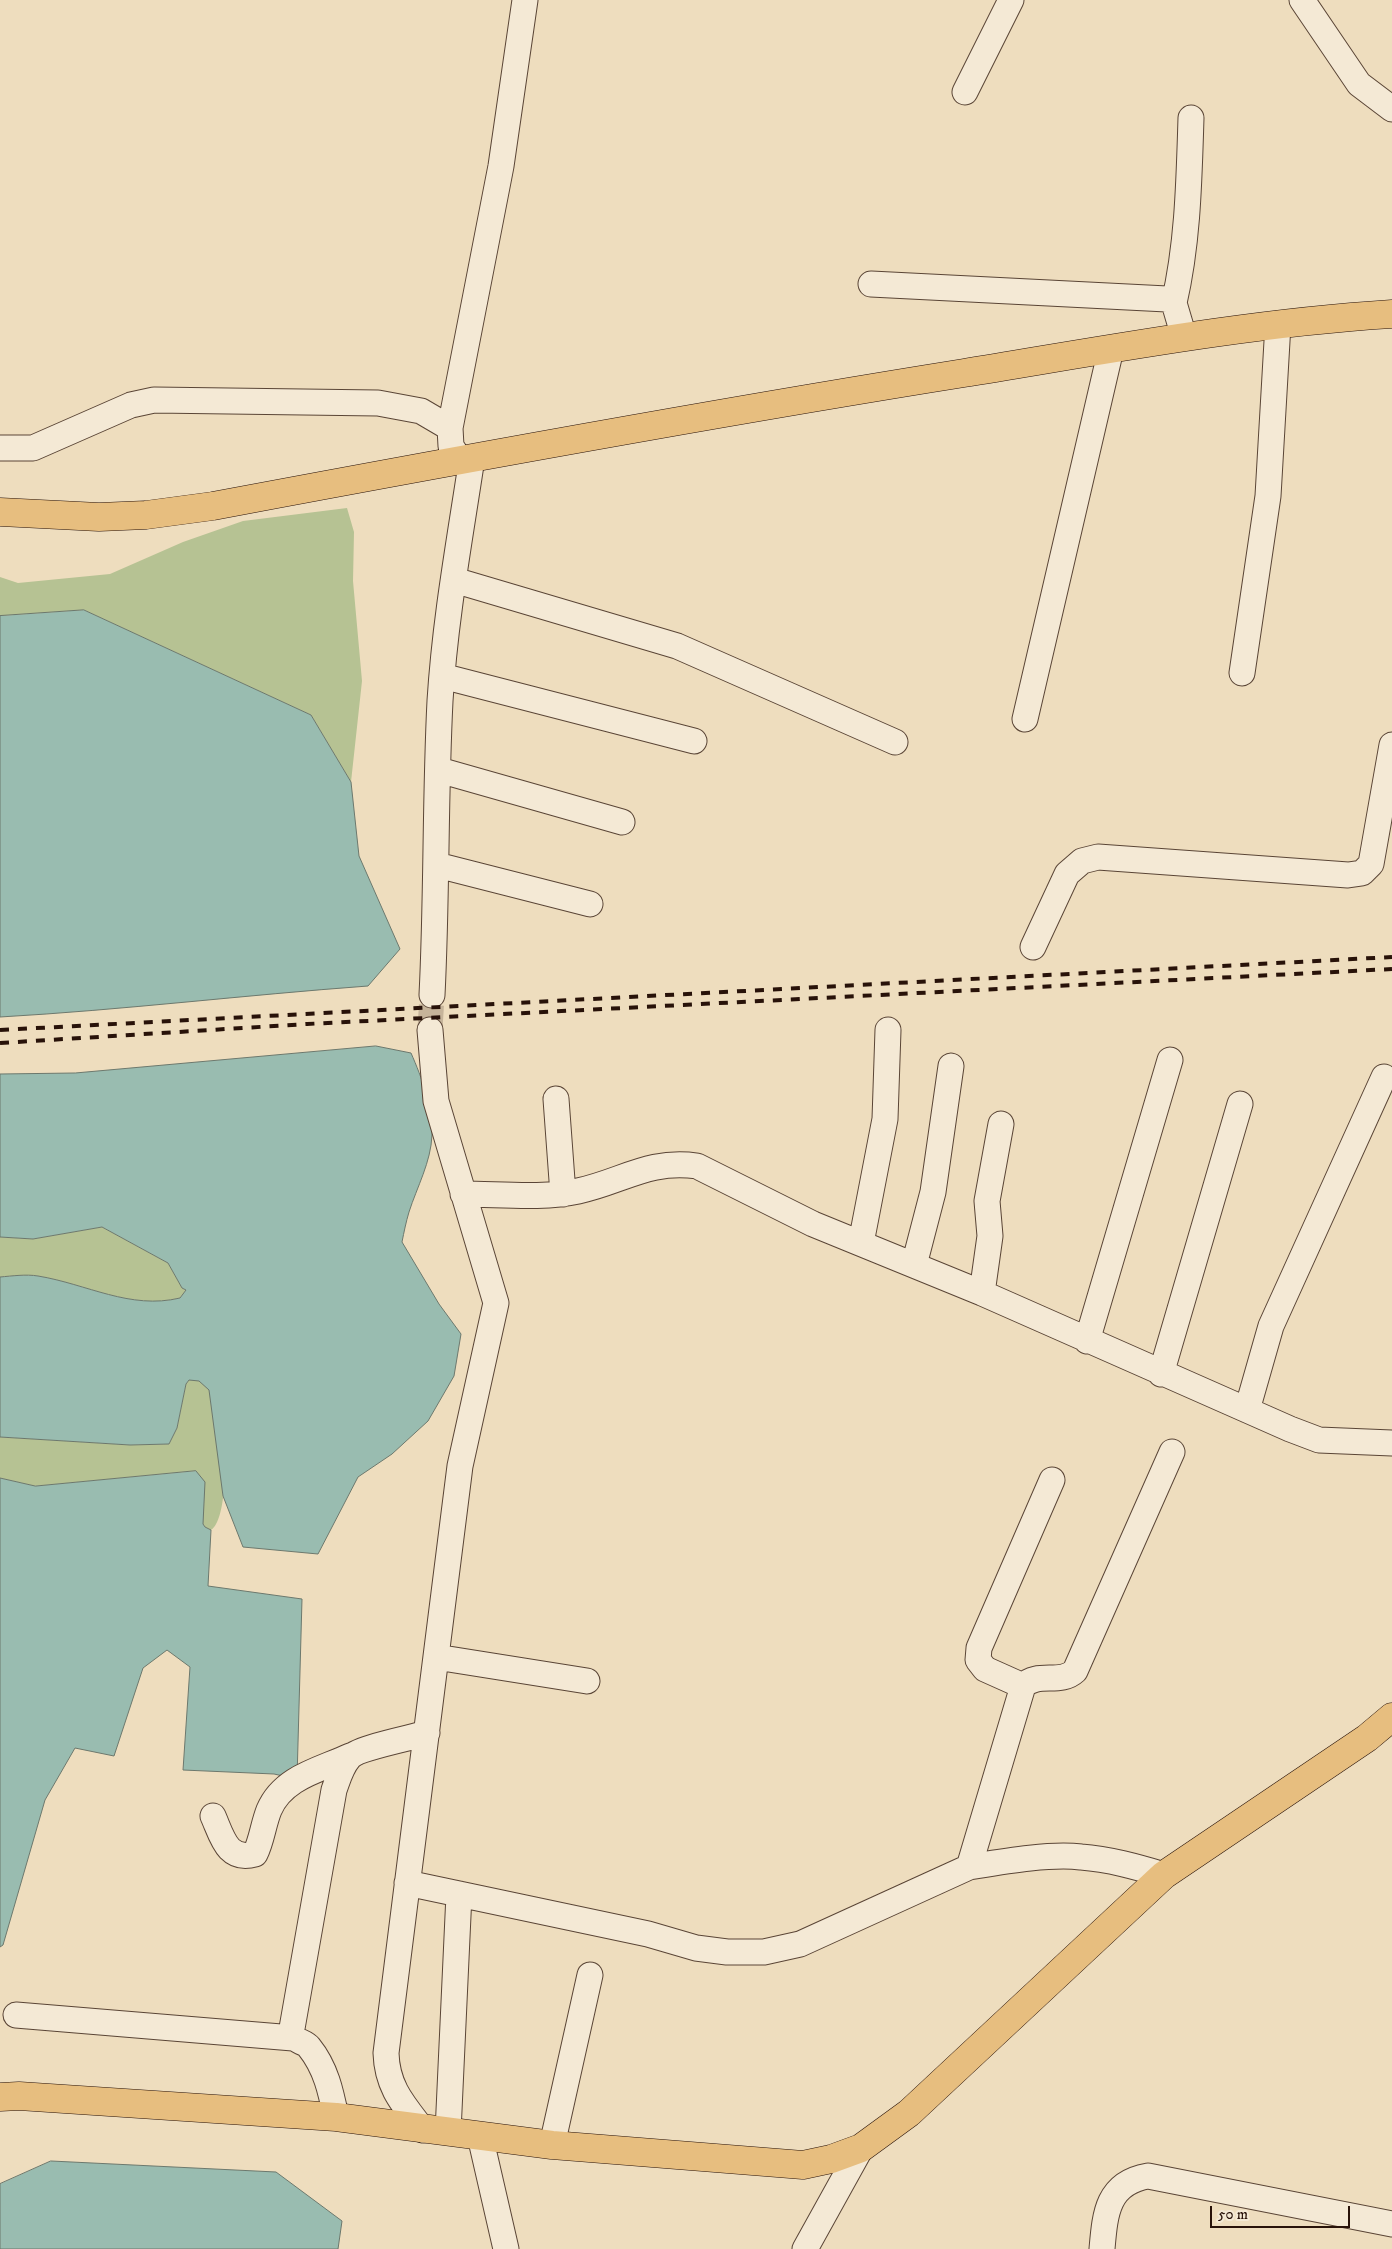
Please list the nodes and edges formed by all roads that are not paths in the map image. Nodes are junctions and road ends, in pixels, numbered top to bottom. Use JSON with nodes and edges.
{"nodes":[{"id":1,"x":525,"y":0,"type":"edge"},
{"id":2,"x":1011,"y":0,"type":"edge"},
{"id":3,"x":1302,"y":0,"type":"edge"},
{"id":4,"x":965,"y":92,"type":"dead end"},
{"id":5,"x":1392,"y":109,"type":"edge"},
{"id":6,"x":1191,"y":118,"type":"dead end"},
{"id":7,"x":871,"y":284,"type":"dead end"},
{"id":8,"x":1174,"y":303,"type":"junction"},
{"id":9,"x":1392,"y":314,"type":"edge"},
{"id":10,"x":1278,"y":324,"type":"junction"},
{"id":11,"x":1184,"y":337,"type":"junction"},
{"id":12,"x":1111,"y":349,"type":"junction"},
{"id":13,"x":450,"y":428,"type":"junction"},
{"id":14,"x":0,"y":448,"type":"edge"},
{"id":15,"x":466,"y":459,"type":"junction"},
{"id":16,"x":0,"y":512,"type":"edge"},
{"id":17,"x":454,"y":580,"type":"junction"},
{"id":18,"x":1242,"y":673,"type":"dead end"},
{"id":19,"x":442,"y":676,"type":"junction"},
{"id":20,"x":1025,"y":720,"type":"dead end"},
{"id":21,"x":694,"y":741,"type":"dead end"},
{"id":22,"x":895,"y":742,"type":"dead end"},
{"id":23,"x":1392,"y":745,"type":"edge"},
{"id":24,"x":439,"y":770,"type":"junction"},
{"id":25,"x":622,"y":822,"type":"dead end"},
{"id":26,"x":437,"y":865,"type":"junction"},
{"id":27,"x":590,"y":904,"type":"dead end"},
{"id":28,"x":1033,"y":947,"type":"dead end"},
{"id":29,"x":432,"y":996,"type":"tunnel mouth"},
{"id":30,"x":430,"y":1030,"type":"tunnel mouth"},
{"id":31,"x":888,"y":1030,"type":"dead end"},
{"id":32,"x":1170,"y":1060,"type":"dead end"},
{"id":33,"x":951,"y":1066,"type":"dead end"},
{"id":34,"x":1384,"y":1076,"type":"dead end"},
{"id":35,"x":556,"y":1100,"type":"dead end"},
{"id":36,"x":1240,"y":1104,"type":"dead end"},
{"id":37,"x":1001,"y":1124,"type":"dead end"},
{"id":38,"x":463,"y":1194,"type":"junction"},
{"id":39,"x":563,"y":1194,"type":"junction"},
{"id":40,"x":861,"y":1243,"type":"junction"},
{"id":41,"x":914,"y":1265,"type":"junction"},
{"id":42,"x":982,"y":1293,"type":"junction"},
{"id":43,"x":1087,"y":1341,"type":"junction"},
{"id":44,"x":1161,"y":1374,"type":"junction"},
{"id":45,"x":1247,"y":1410,"type":"junction"},
{"id":46,"x":1392,"y":1443,"type":"edge"},
{"id":47,"x":1172,"y":1452,"type":"dead end"},
{"id":48,"x":1052,"y":1480,"type":"dead end"},
{"id":49,"x":436,"y":1657,"type":"junction"},
{"id":50,"x":587,"y":1681,"type":"dead end"},
{"id":51,"x":1023,"y":1686,"type":"junction"},
{"id":52,"x":1392,"y":1717,"type":"edge"},
{"id":53,"x":426,"y":1734,"type":"junction"},
{"id":54,"x":350,"y":1756,"type":"junction"},
{"id":55,"x":213,"y":1816,"type":"dead end"},
{"id":56,"x":969,"y":1868,"type":"junction"},
{"id":57,"x":1164,"y":1874,"type":"junction"},
{"id":58,"x":407,"y":1883,"type":"junction"},
{"id":59,"x":459,"y":1894,"type":"junction"},
{"id":60,"x":590,"y":1976,"type":"dead end"},
{"id":61,"x":16,"y":2015,"type":"dead end"},
{"id":62,"x":293,"y":2038,"type":"junction"},
{"id":63,"x":0,"y":2097,"type":"edge"},
{"id":64,"x":336,"y":2117,"type":"junction"},
{"id":65,"x":436,"y":2131,"type":"junction"},
{"id":66,"x":480,"y":2136,"type":"junction"},
{"id":67,"x":552,"y":2145,"type":"junction"},
{"id":68,"x":861,"y":2148,"type":"junction"},
{"id":69,"x":1392,"y":2224,"type":"edge"},
{"id":70,"x":506,"y":2249,"type":"edge"},
{"id":71,"x":805,"y":2249,"type":"edge"},
{"id":72,"x":1102,"y":2249,"type":"edge"}],
"edges":[{"from":1,"to":13,"type":"street"},
{"from":2,"to":4,"type":"street"},
{"from":3,"to":5,"type":"street"},
{"from":6,"to":8,"type":"street"},
{"from":7,"to":8,"type":"street"},
{"from":8,"to":11,"type":"street"},
{"from":9,"to":10,"type":"main road"},
{"from":10,"to":11,"type":"main road"},
{"from":10,"to":18,"type":"street"},
{"from":11,"to":12,"type":"main road"},
{"from":12,"to":15,"type":"main road"},
{"from":12,"to":20,"type":"street"},
{"from":13,"to":14,"type":"street"},
{"from":13,"to":15,"type":"street"},
{"from":15,"to":16,"type":"main road"},
{"from":15,"to":17,"type":"street"},
{"from":17,"to":19,"type":"street"},
{"from":17,"to":22,"type":"street"},
{"from":19,"to":21,"type":"street"},
{"from":19,"to":24,"type":"street"},
{"from":23,"to":28,"type":"street"},
{"from":24,"to":25,"type":"street"},
{"from":24,"to":26,"type":"street"},
{"from":26,"to":27,"type":"street"},
{"from":26,"to":29,"type":"street"},
{"from":30,"to":38,"type":"street"},
{"from":31,"to":40,"type":"street"},
{"from":32,"to":43,"type":"street"},
{"from":33,"to":41,"type":"street"},
{"from":34,"to":45,"type":"street"},
{"from":35,"to":39,"type":"street"},
{"from":36,"to":44,"type":"street"},
{"from":37,"to":42,"type":"street"},
{"from":38,"to":39,"type":"street"},
{"from":38,"to":49,"type":"street"},
{"from":39,"to":40,"type":"street"},
{"from":40,"to":41,"type":"street"},
{"from":41,"to":42,"type":"street"},
{"from":42,"to":43,"type":"street"},
{"from":43,"to":44,"type":"street"},
{"from":44,"to":45,"type":"street"},
{"from":45,"to":46,"type":"street"},
{"from":47,"to":51,"type":"street"},
{"from":48,"to":51,"type":"street"},
{"from":49,"to":50,"type":"street"},
{"from":49,"to":53,"type":"street"},
{"from":51,"to":56,"type":"street"},
{"from":52,"to":57,"type":"main road"},
{"from":53,"to":54,"type":"street"},
{"from":53,"to":58,"type":"street"},
{"from":54,"to":55,"type":"street"},
{"from":54,"to":62,"type":"street"},
{"from":56,"to":57,"type":"street"},
{"from":56,"to":59,"type":"street"},
{"from":57,"to":68,"type":"main road"},
{"from":58,"to":59,"type":"street"},
{"from":58,"to":65,"type":"street"},
{"from":59,"to":65,"type":"street"},
{"from":60,"to":67,"type":"street"},
{"from":61,"to":62,"type":"street"},
{"from":62,"to":64,"type":"street"},
{"from":63,"to":64,"type":"main road"},
{"from":64,"to":65,"type":"main road"},
{"from":65,"to":66,"type":"main road"},
{"from":66,"to":67,"type":"main road"},
{"from":66,"to":70,"type":"street"},
{"from":67,"to":68,"type":"main road"},
{"from":68,"to":71,"type":"street"},
{"from":69,"to":72,"type":"street"}]}
